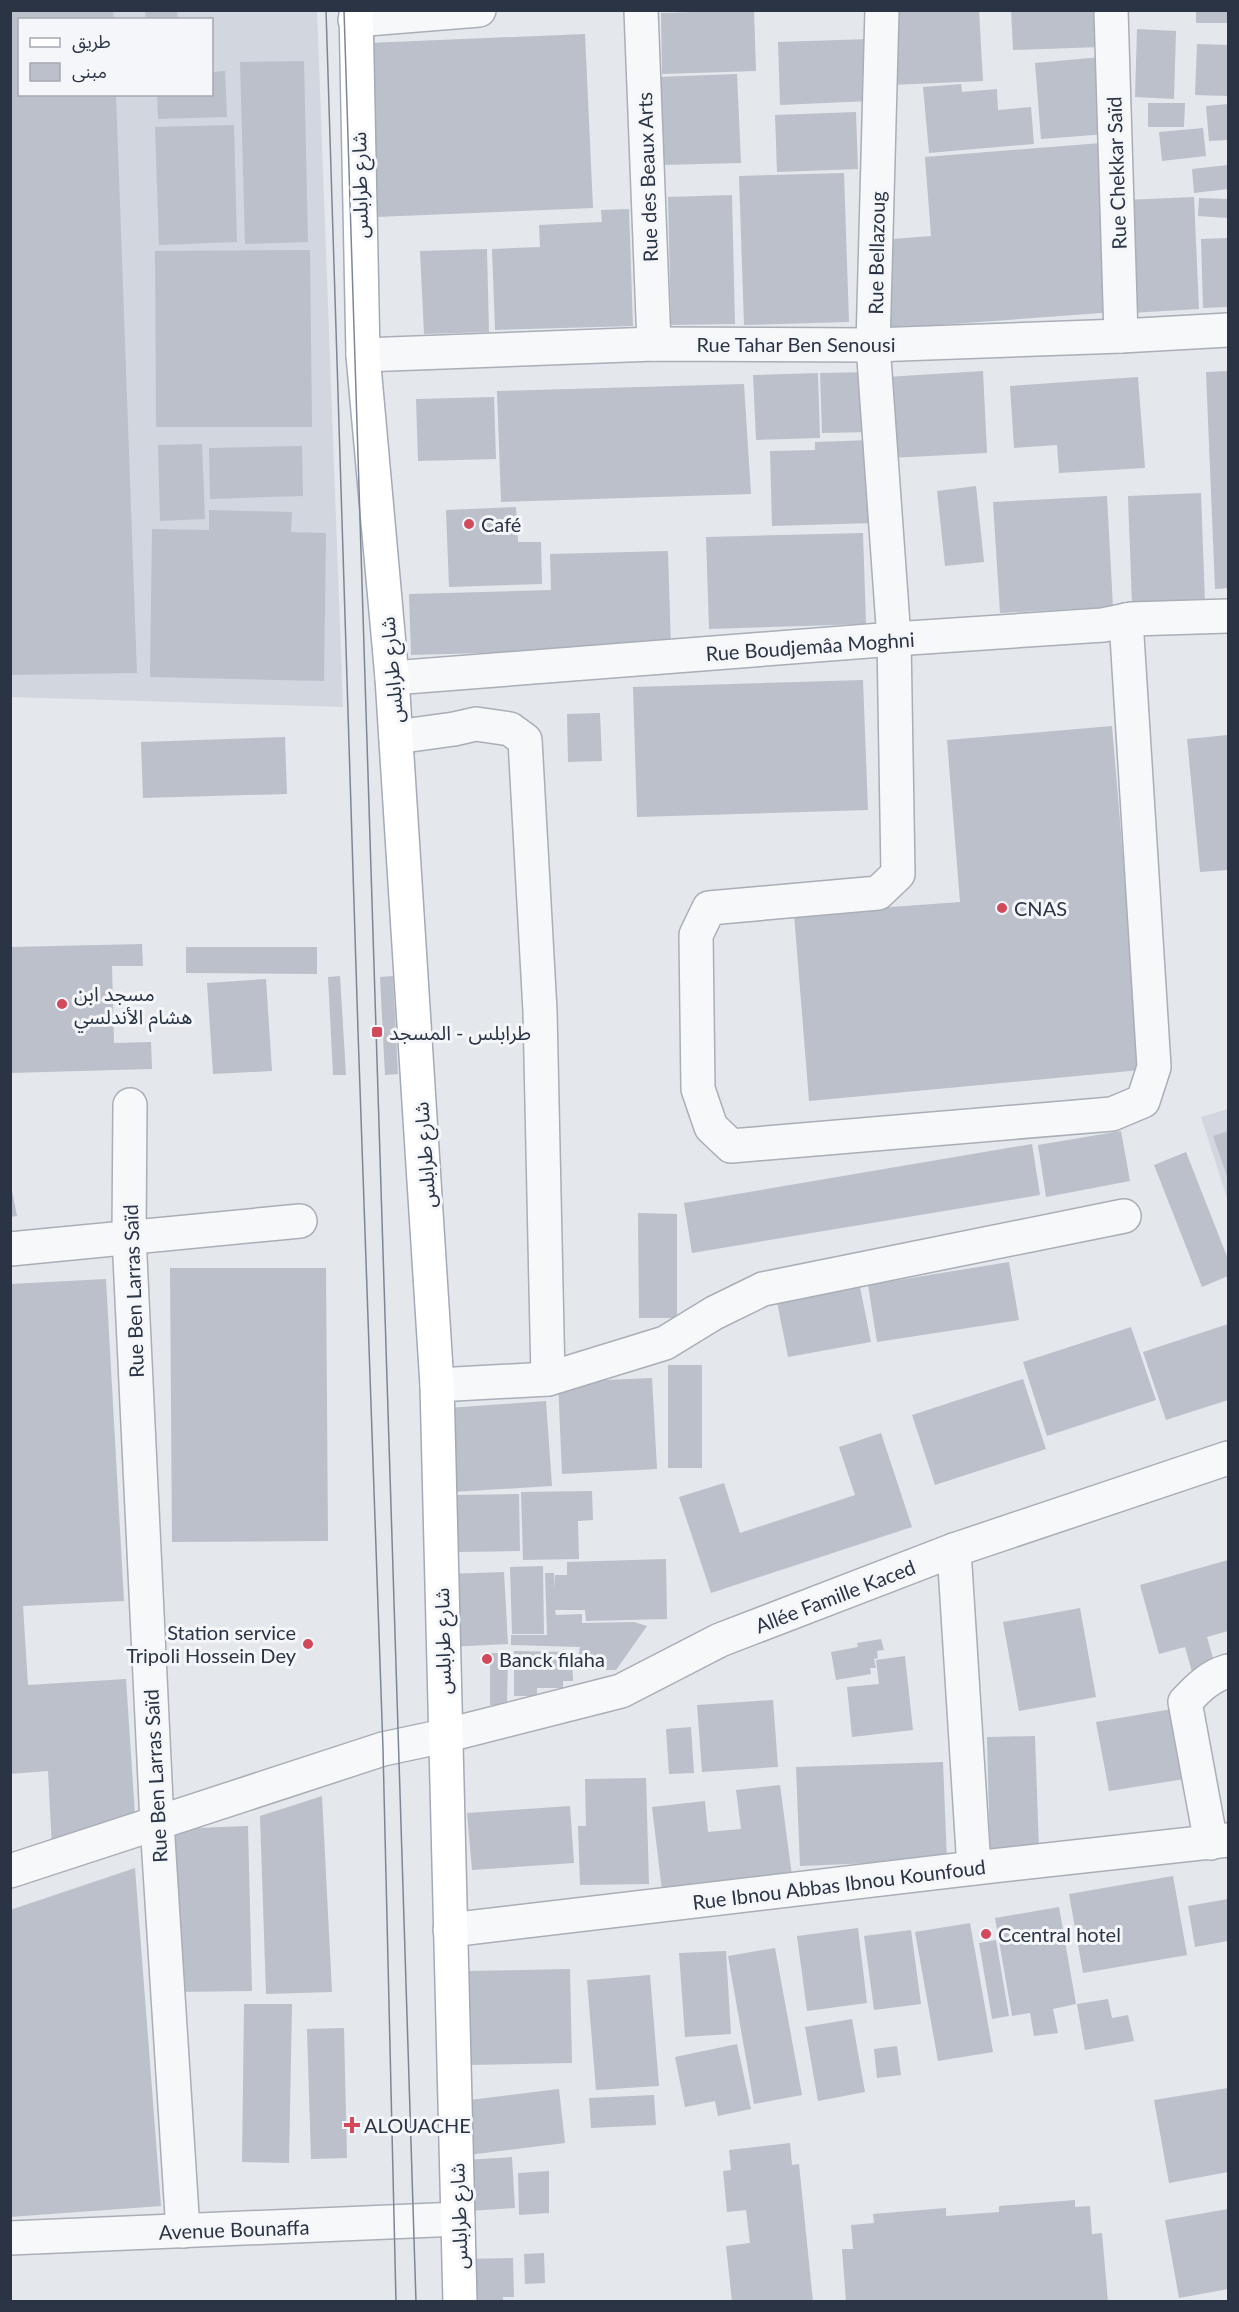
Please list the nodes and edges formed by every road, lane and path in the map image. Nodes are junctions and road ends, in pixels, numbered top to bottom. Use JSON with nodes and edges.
{"nodes":[{"id":1,"x":479,"y":10,"type":"edge"},
{"id":2,"x":640,"y":10,"type":"edge"},
{"id":3,"x":882,"y":10,"type":"edge"},
{"id":4,"x":1111,"y":10,"type":"edge"},
{"id":5,"x":356,"y":15,"type":"edge"},
{"id":6,"x":1228,"y":330,"type":"edge"},
{"id":7,"x":1121,"y":336,"type":"junction"},
{"id":8,"x":654,"y":344,"type":"junction"},
{"id":9,"x":873,"y":345,"type":"junction"},
{"id":10,"x":363,"y":355,"type":"junction"},
{"id":11,"x":1228,"y":616,"type":"edge"},
{"id":12,"x":1126,"y":620,"type":"junction"},
{"id":13,"x":894,"y":639,"type":"junction"},
{"id":14,"x":392,"y":678,"type":"junction"},
{"id":15,"x":396,"y":737,"type":"junction"},
{"id":16,"x":130,"y":1105,"type":"dead end"},
{"id":17,"x":1124,"y":1216,"type":"dead end"},
{"id":18,"x":300,"y":1221,"type":"dead end"},
{"id":19,"x":129,"y":1236,"type":"junction"},
{"id":20,"x":10,"y":1249,"type":"edge"},
{"id":21,"x":548,"y":1379,"type":"junction"},
{"id":22,"x":437,"y":1385,"type":"junction"},
{"id":23,"x":1228,"y":1458,"type":"edge"},
{"id":24,"x":954,"y":1550,"type":"junction"},
{"id":25,"x":1228,"y":1671,"type":"edge"},
{"id":26,"x":444,"y":1736,"type":"junction"},
{"id":27,"x":157,"y":1823,"type":"junction"},
{"id":28,"x":1220,"y":1842,"type":"edge"},
{"id":29,"x":974,"y":1868,"type":"junction"},
{"id":30,"x":10,"y":1871,"type":"edge"},
{"id":31,"x":450,"y":1930,"type":"junction"},
{"id":32,"x":458,"y":2219,"type":"junction"},
{"id":33,"x":183,"y":2231,"type":"junction"},
{"id":34,"x":10,"y":2238,"type":"edge"},
{"id":35,"x":460,"y":2301,"type":"edge"}],
"edges":[{"from":1,"to":5,"type":"street"},
{"from":2,"to":8,"type":"street","name":"Rue des Beaux Arts"},
{"from":3,"to":9,"type":"street","name":"Rue Bellazoug"},
{"from":4,"to":7,"type":"street","name":"Rue Chekkar Saïd"},
{"from":5,"to":10,"type":"main road","name":"شارع طرابلس"},
{"from":6,"to":7,"type":"street","name":"Rue Tahar Ben Senousi"},
{"from":7,"to":9,"type":"street","name":"Rue Tahar Ben Senousi"},
{"from":8,"to":9,"type":"street","name":"Rue Tahar Ben Senousi"},
{"from":8,"to":10,"type":"street","name":"Rue Tahar Ben Senousi"},
{"from":9,"to":13,"type":"street","name":"Rue Bellazoug"},
{"from":10,"to":14,"type":"main road","name":"شارع طرابلس"},
{"from":11,"to":12,"type":"street","name":"Rue Boudjemâa Moghni"},
{"from":12,"to":13,"type":"street","name":"Rue Boudjemâa Moghni"},
{"from":12,"to":13,"type":"street","name":"Rue Bellazoug"},
{"from":13,"to":14,"type":"street","name":"Rue Boudjemâa Moghni"},
{"from":14,"to":15,"type":"main road","name":"شارع طرابلس"},
{"from":15,"to":21,"type":"street"},
{"from":15,"to":22,"type":"main road","name":"شارع طرابلس"},
{"from":16,"to":19,"type":"street","name":"Rue Ben Larras Saïd"},
{"from":17,"to":21,"type":"street"},
{"from":18,"to":19,"type":"street"},
{"from":19,"to":20,"type":"street"},
{"from":19,"to":27,"type":"street","name":"Rue Ben Larras Saïd"},
{"from":21,"to":22,"type":"street"},
{"from":22,"to":26,"type":"main road","name":"شارع طرابلس"},
{"from":23,"to":24,"type":"street","name":"Allée Famille Kaced"},
{"from":24,"to":26,"type":"street","name":"Allée Famille Kaced"},
{"from":24,"to":29,"type":"street"},
{"from":25,"to":28,"type":"street"},
{"from":26,"to":27,"type":"street","name":"Allée Famille Kaced"},
{"from":26,"to":31,"type":"main road","name":"شارع طرابلس"},
{"from":27,"to":30,"type":"street","name":"Allée Famille Kaced"},
{"from":27,"to":33,"type":"street","name":"Rue Ben Larras Saïd"},
{"from":28,"to":29,"type":"street","name":"Rue Ibnou Abbas Ibnou Kounfoud"},
{"from":29,"to":31,"type":"street","name":"Rue Ibnou Abbas Ibnou Kounfoud"},
{"from":31,"to":32,"type":"main road","name":"شارع طرابلس"},
{"from":32,"to":33,"type":"street","name":"Avenue Bounaffa"},
{"from":32,"to":35,"type":"main road","name":"شارع طرابلس"},
{"from":33,"to":34,"type":"street","name":"Avenue Bounaffa"}]}
